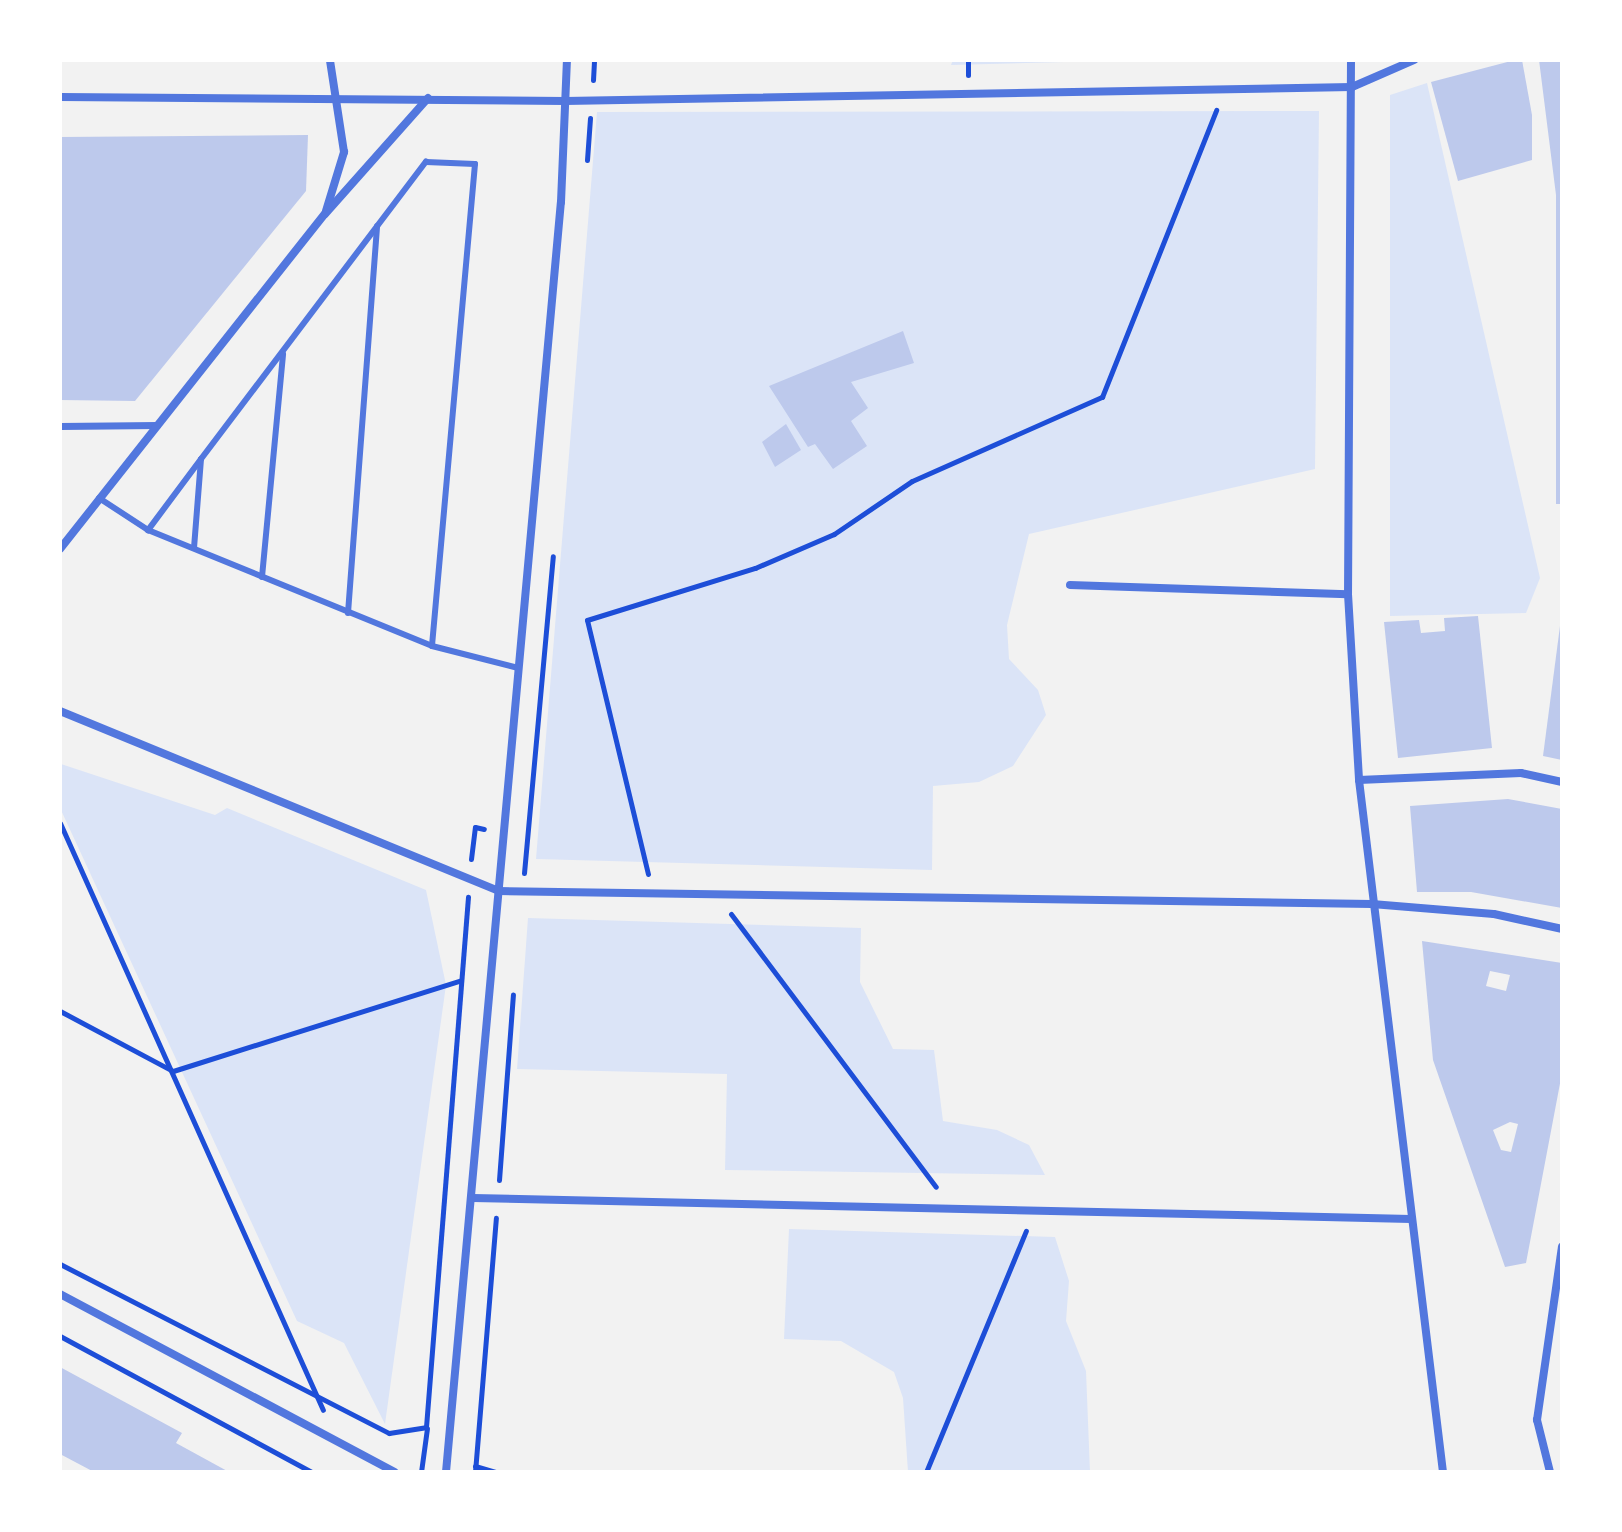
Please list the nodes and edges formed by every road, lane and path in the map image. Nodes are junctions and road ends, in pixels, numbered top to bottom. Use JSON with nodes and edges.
{"nodes":[{"id":1,"x":330,"y":60,"type":"edge"},
{"id":2,"x":567,"y":60,"type":"edge"},
{"id":3,"x":1351,"y":60,"type":"edge"},
{"id":4,"x":1414,"y":60,"type":"edge"},
{"id":5,"x":1352,"y":87,"type":"junction"},
{"id":6,"x":1214,"y":90,"type":"junction"},
{"id":7,"x":331,"y":96,"type":"junction"},
{"id":8,"x":60,"y":97,"type":"edge"},
{"id":9,"x":428,"y":98,"type":"junction"},
{"id":10,"x":565,"y":101,"type":"junction"},
{"id":11,"x":325,"y":214,"type":"junction"},
{"id":12,"x":377,"y":226,"type":"junction"},
{"id":13,"x":283,"y":351,"type":"junction"},
{"id":14,"x":157,"y":425,"type":"junction"},
{"id":15,"x":60,"y":426,"type":"edge"},
{"id":16,"x":201,"y":459,"type":"junction"},
{"id":17,"x":99,"y":498,"type":"junction"},
{"id":18,"x":148,"y":530,"type":"junction"},
{"id":19,"x":194,"y":548,"type":"junction"},
{"id":20,"x":60,"y":549,"type":"edge"},
{"id":21,"x":262,"y":577,"type":"junction"},
{"id":22,"x":1070,"y":585,"type":"dead end"},
{"id":23,"x":1348,"y":594,"type":"junction"},
{"id":24,"x":348,"y":613,"type":"junction"},
{"id":25,"x":432,"y":646,"type":"junction"},
{"id":26,"x":518,"y":668,"type":"junction"},
{"id":27,"x":60,"y":711,"type":"edge"},
{"id":28,"x":1359,"y":780,"type":"junction"},
{"id":29,"x":1562,"y":782,"type":"edge"},
{"id":30,"x":60,"y":823,"type":"edge"},
{"id":31,"x":504,"y":834,"type":"junction"},
{"id":32,"x":469,"y":878,"type":"junction"},
{"id":33,"x":499,"y":891,"type":"junction"},
{"id":34,"x":522,"y":891,"type":"junction"},
{"id":35,"x":653,"y":893,"type":"junction"},
{"id":36,"x":716,"y":894,"type":"junction"},
{"id":37,"x":1372,"y":904,"type":"junction"},
{"id":38,"x":1562,"y":929,"type":"edge"},
{"id":39,"x":459,"y":981,"type":"junction"},
{"id":40,"x":514,"y":983,"type":"dead end"},
{"id":41,"x":60,"y":1011,"type":"edge"},
{"id":42,"x":173,"y":1071,"type":"junction"},
{"id":43,"x":473,"y":1198,"type":"junction"},
{"id":44,"x":497,"y":1199,"type":"junction"},
{"id":45,"x":954,"y":1210,"type":"junction"},
{"id":46,"x":1034,"y":1211,"type":"junction"},
{"id":47,"x":1411,"y":1219,"type":"junction"},
{"id":48,"x":1562,"y":1247,"type":"edge"},
{"id":49,"x":60,"y":1264,"type":"edge"},
{"id":50,"x":60,"y":1294,"type":"edge"},
{"id":51,"x":60,"y":1336,"type":"edge"},
{"id":52,"x":316,"y":1395,"type":"junction"},
{"id":53,"x":337,"y":1441,"type":"junction"},
{"id":54,"x":475,"y":1469,"type":"edge"},
{"id":55,"x":312,"y":1472,"type":"edge"},
{"id":56,"x":395,"y":1472,"type":"edge"},
{"id":57,"x":446,"y":1472,"type":"edge"},
{"id":58,"x":496,"y":1472,"type":"edge"},
{"id":59,"x":926,"y":1472,"type":"edge"},
{"id":60,"x":1443,"y":1472,"type":"edge"},
{"id":61,"x":1550,"y":1472,"type":"edge"}],
"edges":[{"from":1,"to":7,"type":"street"},
{"from":2,"to":10,"type":"street"},
{"from":3,"to":5,"type":"street"},
{"from":4,"to":5,"type":"street"},
{"from":5,"to":6,"type":"street"},
{"from":5,"to":23,"type":"street"},
{"from":6,"to":10,"type":"street"},
{"from":6,"to":35,"type":"path"},
{"from":7,"to":8,"type":"street"},
{"from":7,"to":9,"type":"street"},
{"from":7,"to":11,"type":"street"},
{"from":9,"to":10,"type":"street"},
{"from":9,"to":11,"type":"street"},
{"from":10,"to":26,"type":"street"},
{"from":11,"to":14,"type":"street"},
{"from":12,"to":13,"type":"lane"},
{"from":12,"to":24,"type":"lane"},
{"from":12,"to":25,"type":"lane"},
{"from":13,"to":16,"type":"lane"},
{"from":13,"to":21,"type":"lane"},
{"from":14,"to":15,"type":"street"},
{"from":14,"to":17,"type":"street"},
{"from":16,"to":18,"type":"lane"},
{"from":16,"to":19,"type":"lane"},
{"from":17,"to":18,"type":"lane"},
{"from":17,"to":20,"type":"street"},
{"from":18,"to":19,"type":"lane"},
{"from":19,"to":21,"type":"lane"},
{"from":21,"to":24,"type":"lane"},
{"from":22,"to":23,"type":"street"},
{"from":23,"to":28,"type":"street"},
{"from":24,"to":25,"type":"lane"},
{"from":25,"to":26,"type":"lane"},
{"from":26,"to":31,"type":"street"},
{"from":27,"to":32,"type":"street"},
{"from":28,"to":29,"type":"street"},
{"from":28,"to":37,"type":"street"},
{"from":30,"to":42,"type":"path"},
{"from":31,"to":32,"type":"path"},
{"from":31,"to":33,"type":"street"},
{"from":31,"to":34,"type":"path"},
{"from":32,"to":33,"type":"street"},
{"from":32,"to":39,"type":"path"},
{"from":33,"to":34,"type":"street"},
{"from":33,"to":43,"type":"street"},
{"from":34,"to":35,"type":"street"},
{"from":35,"to":36,"type":"street"},
{"from":36,"to":37,"type":"street"},
{"from":36,"to":45,"type":"path"},
{"from":37,"to":38,"type":"street"},
{"from":37,"to":47,"type":"street"},
{"from":39,"to":42,"type":"path"},
{"from":39,"to":52,"type":"path"},
{"from":40,"to":44,"type":"path"},
{"from":41,"to":42,"type":"path"},
{"from":42,"to":52,"type":"path"},
{"from":43,"to":44,"type":"street"},
{"from":43,"to":57,"type":"street"},
{"from":44,"to":45,"type":"street"},
{"from":44,"to":54,"type":"path"},
{"from":45,"to":46,"type":"street"},
{"from":46,"to":47,"type":"street"},
{"from":46,"to":59,"type":"path"},
{"from":47,"to":60,"type":"street"},
{"from":48,"to":61,"type":"street"},
{"from":49,"to":52,"type":"path"},
{"from":50,"to":53,"type":"street"},
{"from":51,"to":55,"type":"path"},
{"from":52,"to":53,"type":"path"},
{"from":53,"to":56,"type":"street"},
{"from":54,"to":58,"type":"path"}]}
